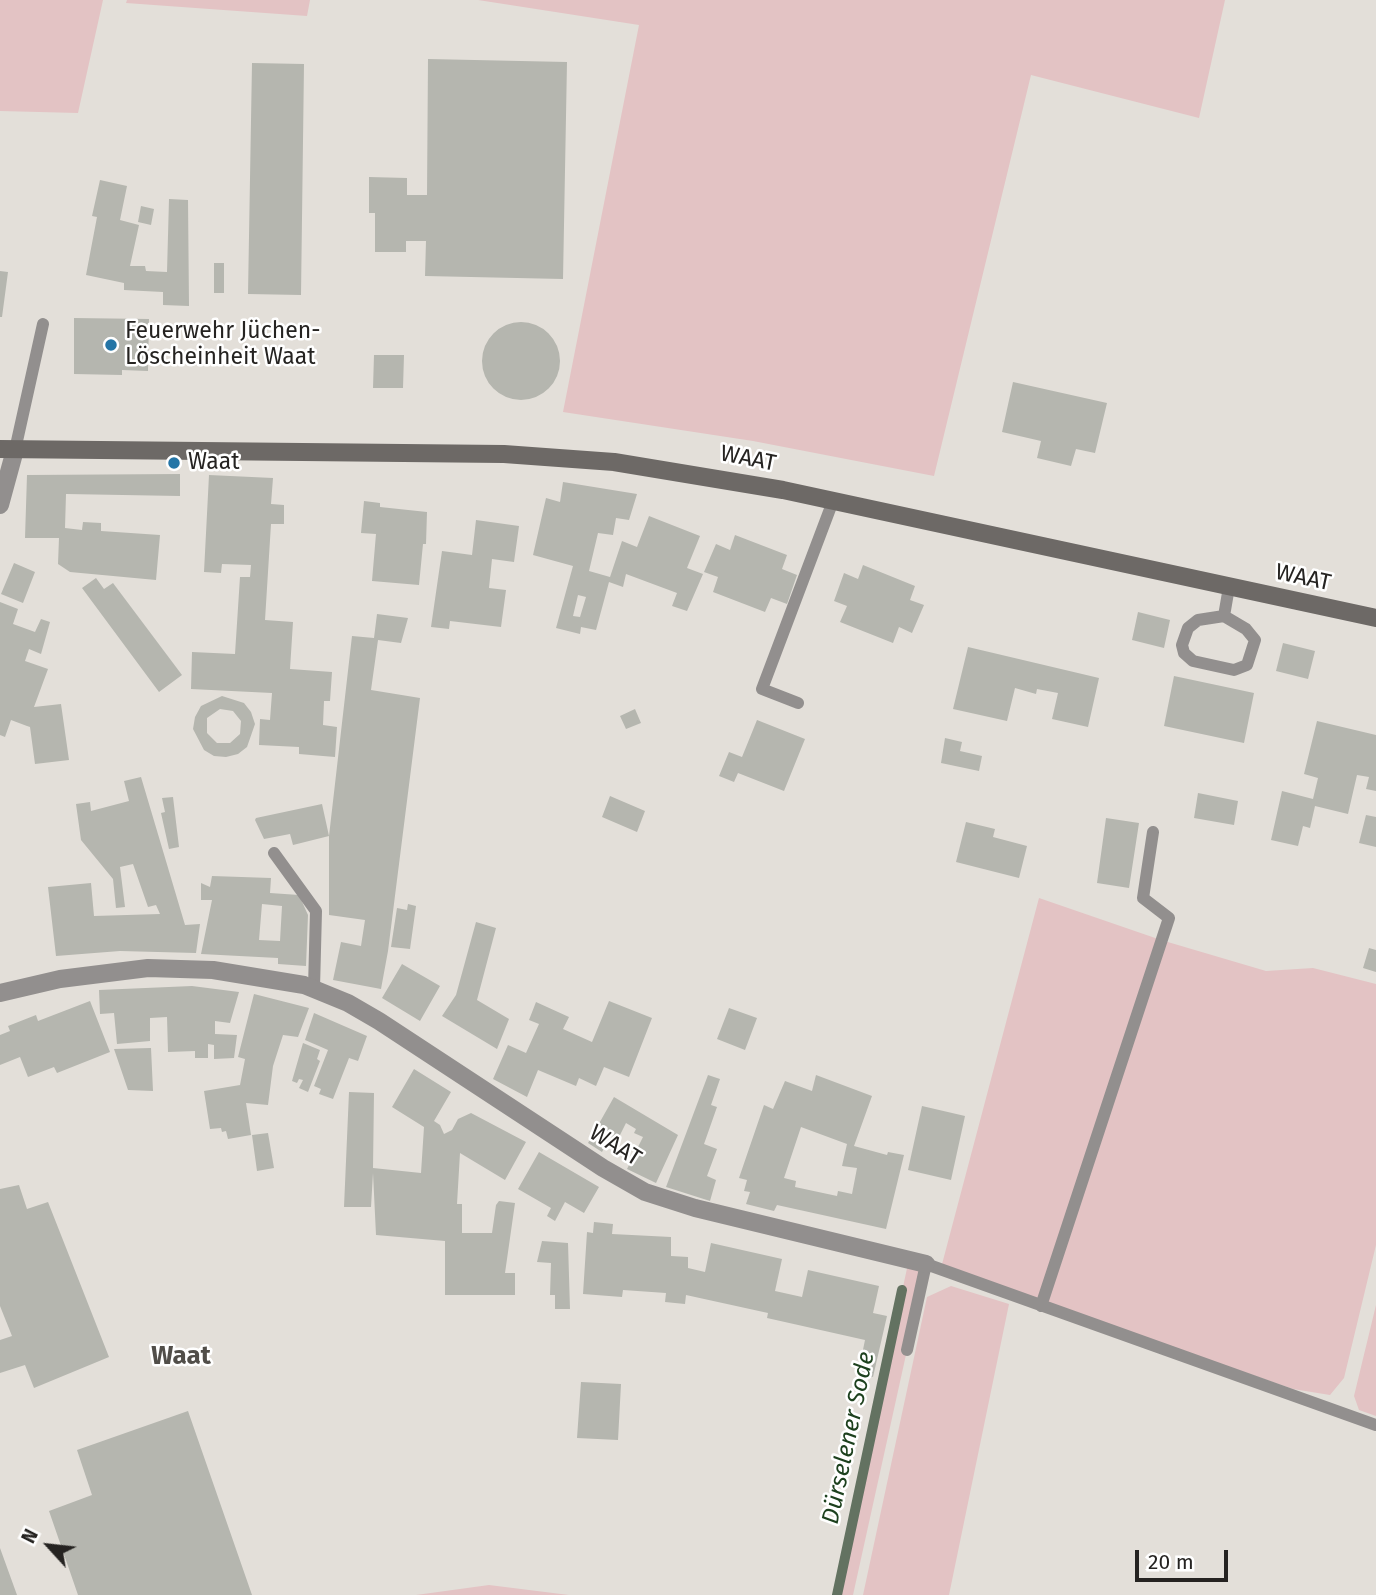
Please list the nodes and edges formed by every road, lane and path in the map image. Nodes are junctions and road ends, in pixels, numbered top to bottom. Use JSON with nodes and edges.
{"nodes":[{"id":1,"x":43,"y":324,"type":"dead end"},
{"id":2,"x":8,"y":450,"type":"edge"},
{"id":3,"x":833,"y":501,"type":"junction"},
{"id":4,"x":0,"y":505,"type":"edge"},
{"id":5,"x":1229,"y":586,"type":"junction"},
{"id":6,"x":1224,"y":615,"type":"junction"},
{"id":7,"x":1376,"y":618,"type":"edge"},
{"id":8,"x":798,"y":703,"type":"dead end"},
{"id":9,"x":1153,"y":832,"type":"dead end"},
{"id":10,"x":274,"y":853,"type":"dead end"},
{"id":11,"x":314,"y":988,"type":"junction"},
{"id":12,"x":0,"y":993,"type":"edge"},
{"id":13,"x":926,"y":1264,"type":"junction"},
{"id":14,"x":1041,"y":1306,"type":"junction"},
{"id":15,"x":907,"y":1350,"type":"dead end"},
{"id":16,"x":1376,"y":1424,"type":"edge"}],
"edges":[{"from":1,"to":2,"type":"lane"},
{"from":2,"to":3,"type":"main road","name":"WAAT"},
{"from":2,"to":4,"type":"street"},
{"from":3,"to":5,"type":"main road","name":"WAAT"},
{"from":3,"to":8,"type":"lane"},
{"from":5,"to":6,"type":"lane"},
{"from":5,"to":7,"type":"main road","name":"WAAT"},
{"from":6,"to":6,"type":"lane"},
{"from":9,"to":14,"type":"lane"},
{"from":10,"to":11,"type":"lane"},
{"from":11,"to":12,"type":"street","name":"WAAT"},
{"from":11,"to":13,"type":"street","name":"WAAT"},
{"from":13,"to":14,"type":"lane"},
{"from":13,"to":15,"type":"lane"},
{"from":14,"to":16,"type":"lane"}]}
